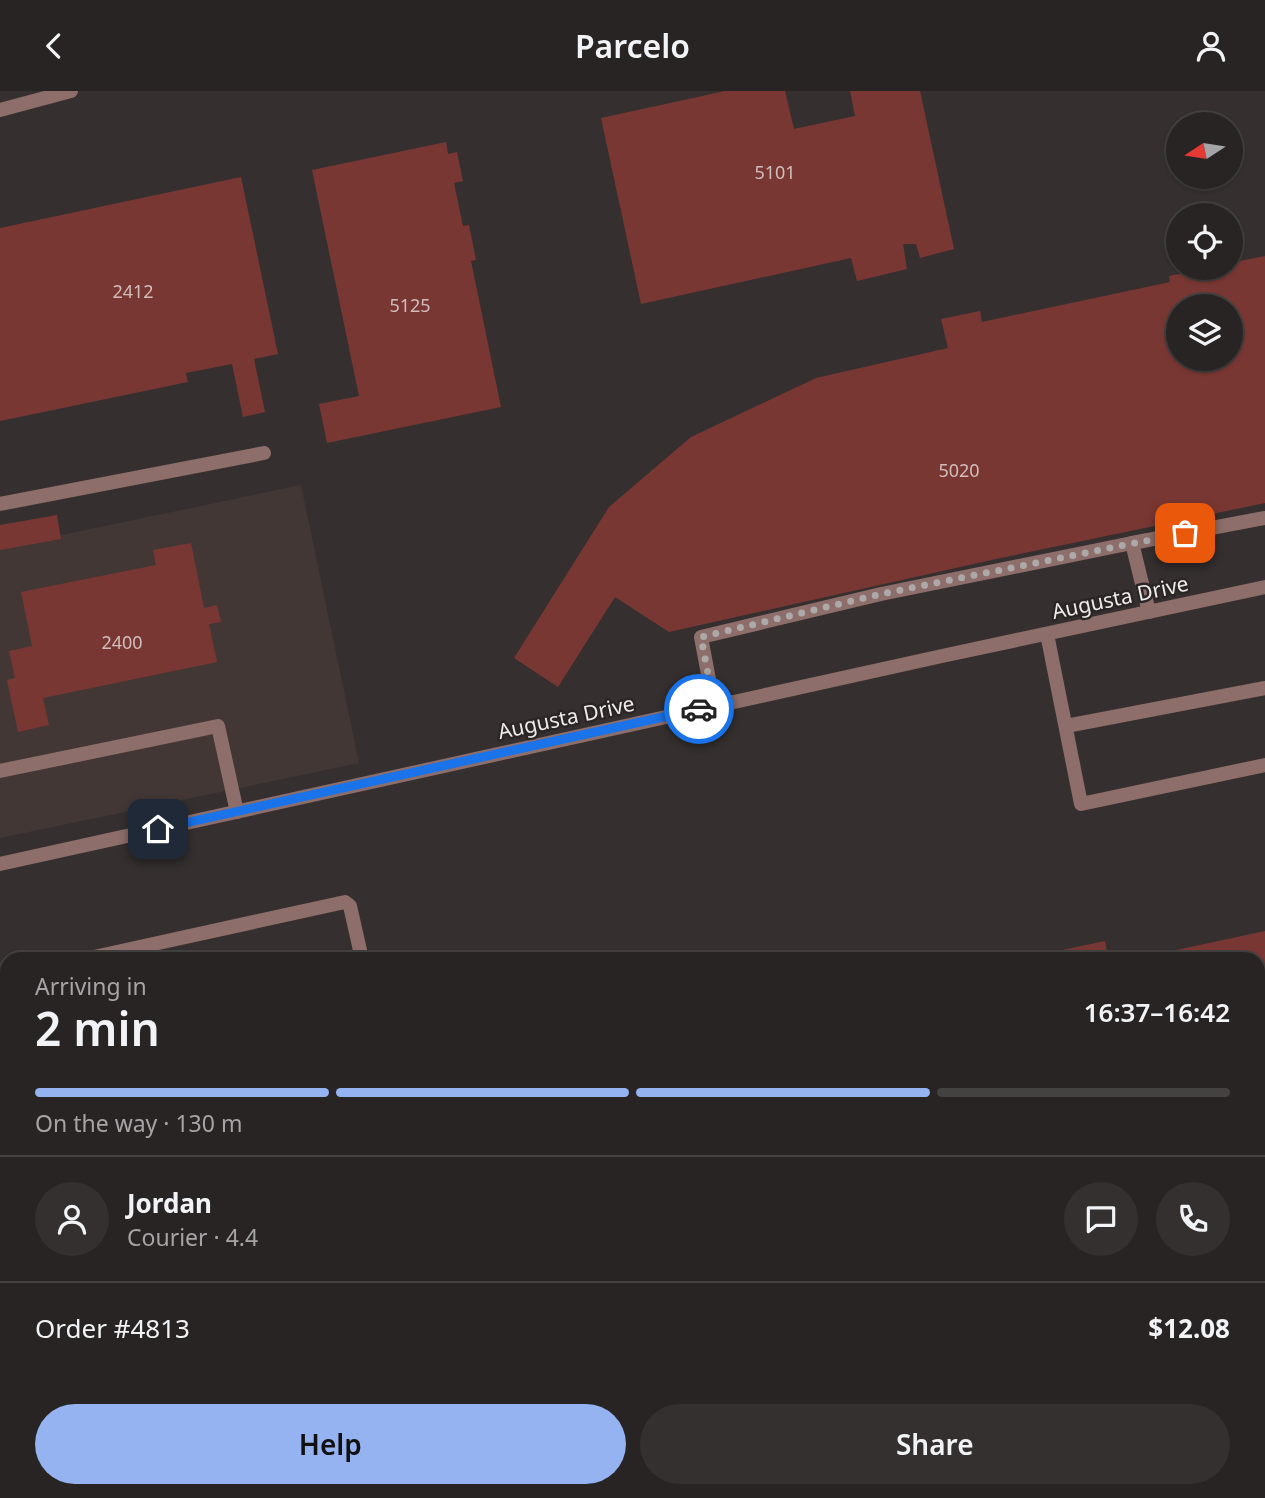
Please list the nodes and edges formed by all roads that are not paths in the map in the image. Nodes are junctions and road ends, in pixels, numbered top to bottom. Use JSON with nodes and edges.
{"nodes":[{"id":1,"x":71,"y":91,"type":"edge"},
{"id":2,"x":0,"y":110,"type":"edge"},
{"id":3,"x":264,"y":453,"type":"dead end"},
{"id":4,"x":0,"y":504,"type":"edge"},
{"id":5,"x":1265,"y":518,"type":"edge"},
{"id":6,"x":1132,"y":543,"type":"junction"},
{"id":7,"x":1265,"y":587,"type":"edge"},
{"id":8,"x":1149,"y":612,"type":"junction"},
{"id":9,"x":1047,"y":634,"type":"junction"},
{"id":10,"x":1265,"y":688,"type":"edge"},
{"id":11,"x":714,"y":706,"type":"junction"},
{"id":12,"x":1066,"y":726,"type":"junction"},
{"id":13,"x":1262,"y":769,"type":"edge"},
{"id":14,"x":0,"y":771,"type":"edge"},
{"id":15,"x":237,"y":812,"type":"junction"},
{"id":16,"x":0,"y":864,"type":"edge"},
{"id":17,"x":117,"y":952,"type":"edge"},
{"id":18,"x":360,"y":952,"type":"edge"}],
"edges":[{"from":1,"to":2,"type":"street"},
{"from":3,"to":4,"type":"street"},
{"from":5,"to":6,"type":"street"},
{"from":6,"to":8,"type":"street"},
{"from":6,"to":11,"type":"street"},
{"from":7,"to":8,"type":"street","name":"Augusta Drive"},
{"from":8,"to":9,"type":"street","name":"Augusta Drive"},
{"from":9,"to":11,"type":"street","name":"Augusta Drive"},
{"from":9,"to":12,"type":"street"},
{"from":10,"to":12,"type":"street"},
{"from":11,"to":15,"type":"street","name":"Augusta Drive"},
{"from":12,"to":13,"type":"street"},
{"from":14,"to":15,"type":"street"},
{"from":15,"to":16,"type":"street","name":"Augusta Drive"},
{"from":17,"to":18,"type":"street"}]}
